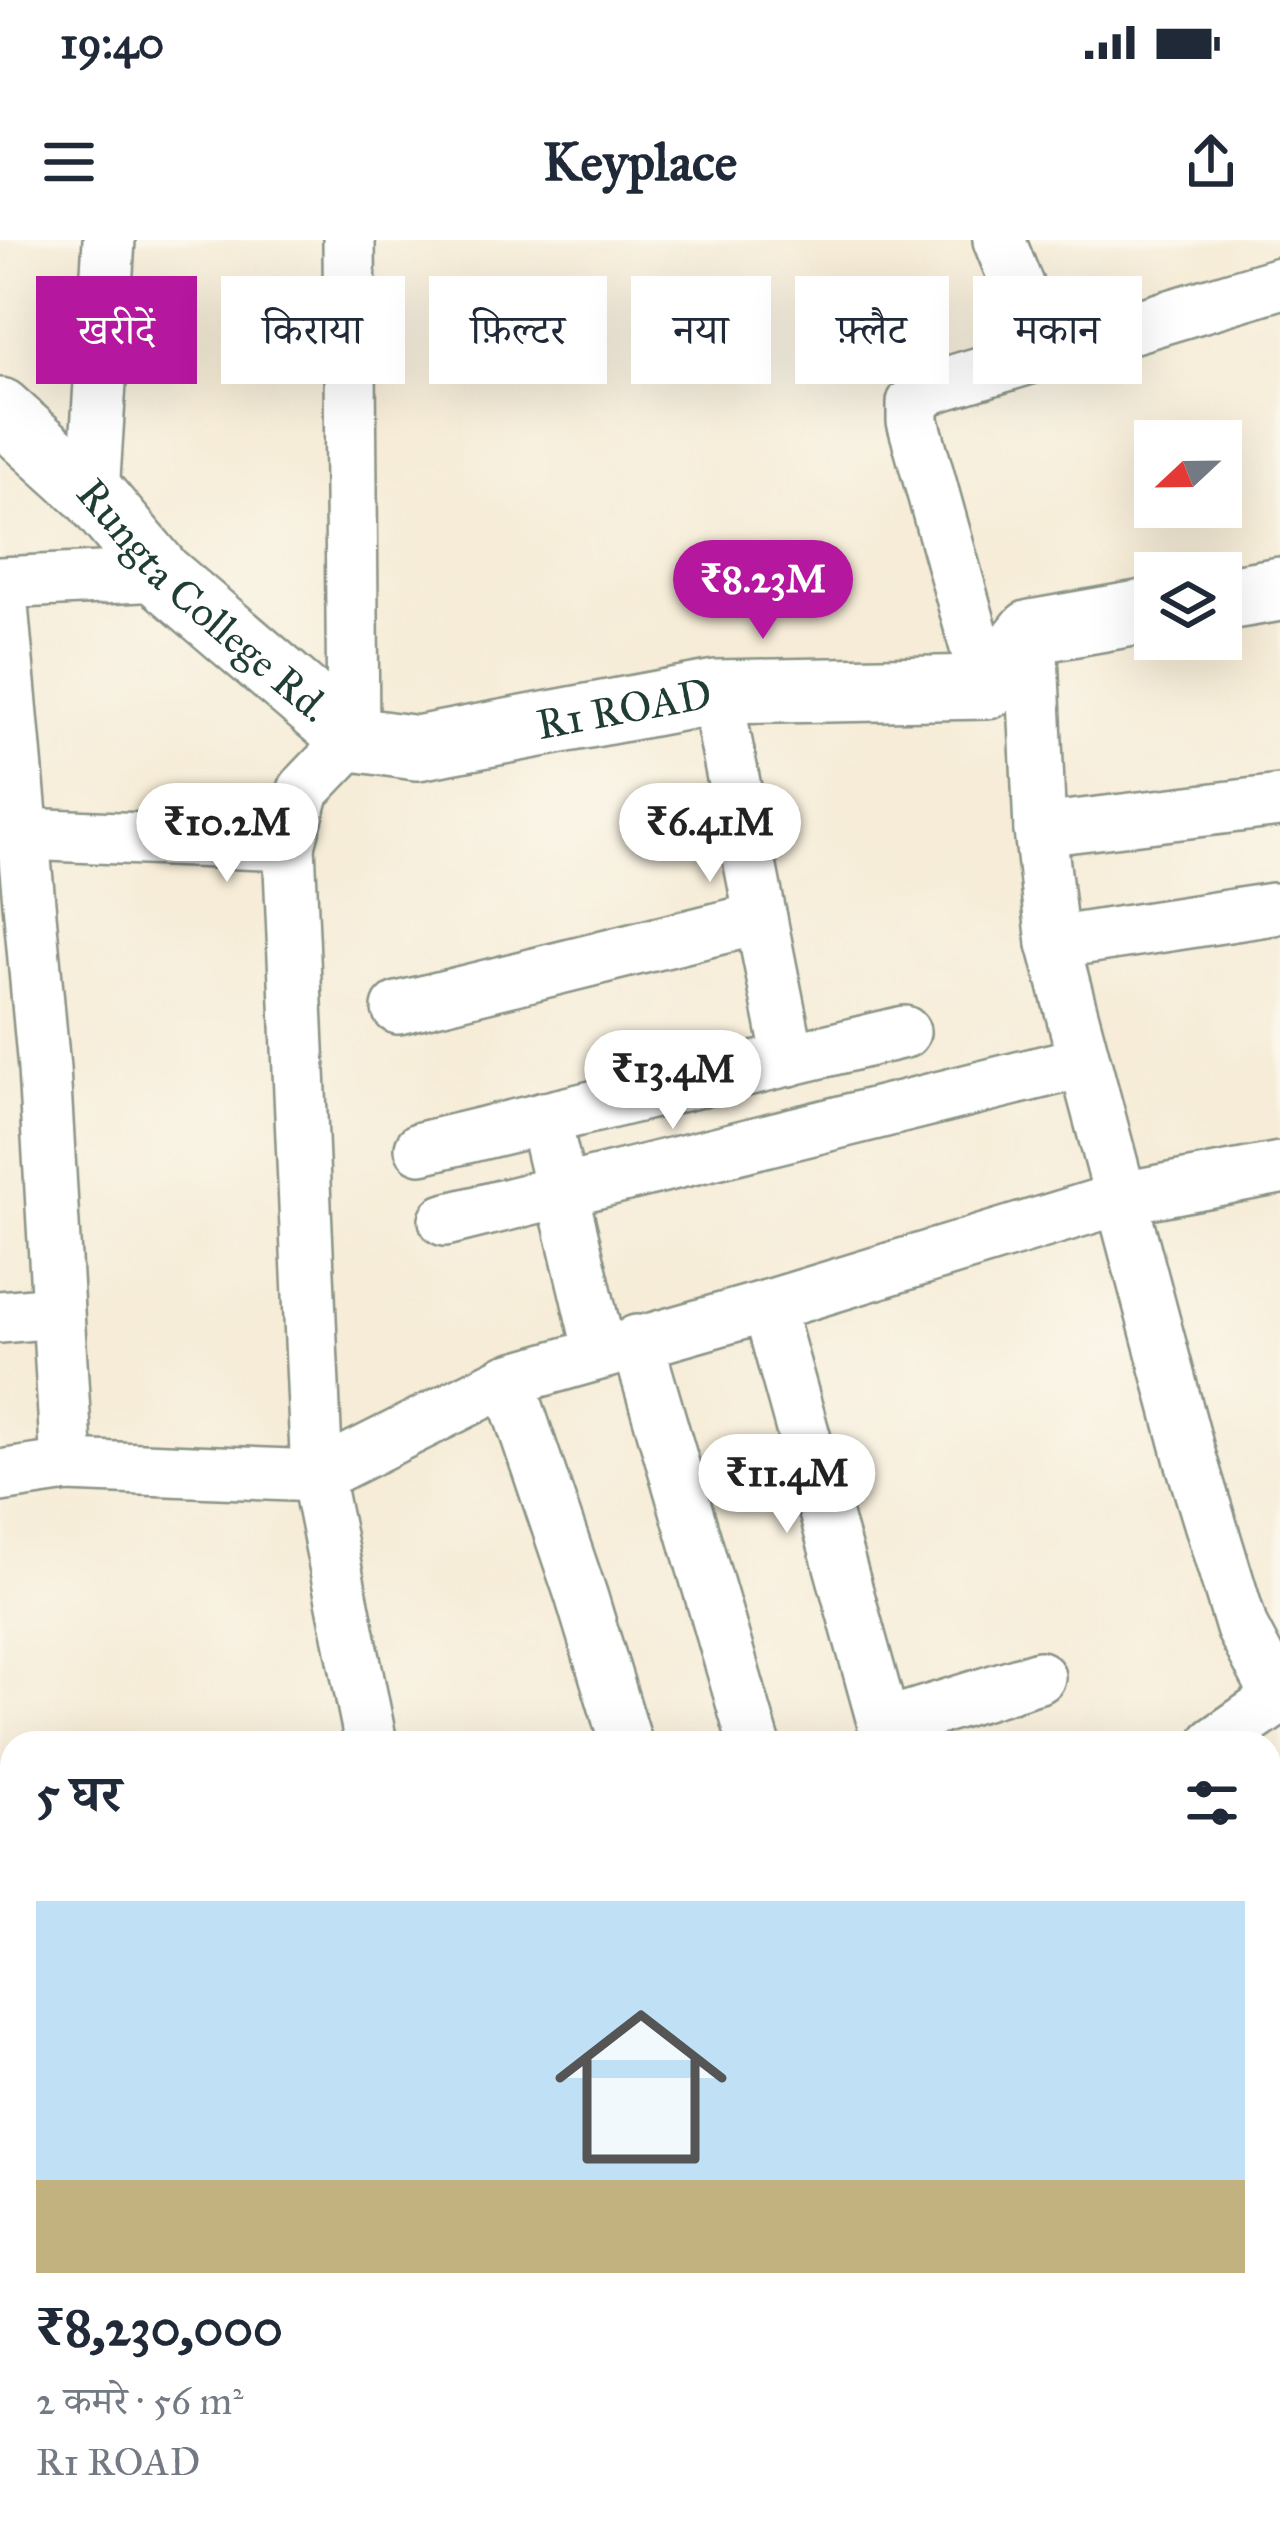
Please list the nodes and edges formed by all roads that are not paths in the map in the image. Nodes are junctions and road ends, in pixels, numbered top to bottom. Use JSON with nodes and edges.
{"nodes":[{"id":1,"x":109,"y":240,"type":"edge"},
{"id":2,"x":349,"y":240,"type":"edge"},
{"id":3,"x":999,"y":240,"type":"edge"},
{"id":4,"x":1013,"y":276,"type":"edge"},
{"id":5,"x":1280,"y":283,"type":"edge"},
{"id":6,"x":1142,"y":323,"type":"edge"},
{"id":7,"x":973,"y":374,"type":"edge"},
{"id":8,"x":0,"y":410,"type":"edge"},
{"id":9,"x":93,"y":494,"type":"junction"},
{"id":10,"x":161,"y":574,"type":"junction"},
{"id":11,"x":1280,"y":589,"type":"edge"},
{"id":12,"x":1242,"y":595,"type":"edge"},
{"id":13,"x":1134,"y":614,"type":"edge"},
{"id":14,"x":1031,"y":632,"type":"junction"},
{"id":15,"x":987,"y":687,"type":"junction"},
{"id":16,"x":716,"y":692,"type":"junction"},
{"id":17,"x":353,"y":739,"type":"junction"},
{"id":18,"x":1280,"y":801,"type":"edge"},
{"id":19,"x":1040,"y":830,"type":"junction"},
{"id":20,"x":12,"y":832,"type":"edge"},
{"id":21,"x":289,"y":844,"type":"junction"},
{"id":22,"x":1274,"y":909,"type":"dead end"},
{"id":23,"x":761,"y":918,"type":"junction"},
{"id":24,"x":1053,"y":943,"type":"junction"},
{"id":25,"x":398,"y":1008,"type":"dead end"},
{"id":26,"x":904,"y":1032,"type":"dead end"},
{"id":27,"x":789,"y":1060,"type":"junction"},
{"id":28,"x":1083,"y":1062,"type":"junction"},
{"id":29,"x":22,"y":1071,"type":"edge"},
{"id":30,"x":544,"y":1118,"type":"junction"},
{"id":31,"x":421,"y":1148,"type":"dead end"},
{"id":32,"x":1280,"y":1168,"type":"edge"},
{"id":33,"x":562,"y":1189,"type":"junction"},
{"id":34,"x":1122,"y":1198,"type":"junction"},
{"id":35,"x":445,"y":1220,"type":"dead end"},
{"id":36,"x":768,"y":1306,"type":"junction"},
{"id":37,"x":55,"y":1312,"type":"junction"},
{"id":38,"x":0,"y":1317,"type":"edge"},
{"id":39,"x":618,"y":1347,"type":"junction"},
{"id":40,"x":508,"y":1379,"type":"junction"},
{"id":41,"x":67,"y":1466,"type":"junction"},
{"id":42,"x":0,"y":1476,"type":"edge"},
{"id":43,"x":316,"y":1476,"type":"junction"},
{"id":44,"x":1039,"y":1677,"type":"dead end"},
{"id":45,"x":1280,"y":1699,"type":"edge"},
{"id":46,"x":368,"y":1731,"type":"edge"},
{"id":47,"x":622,"y":1731,"type":"edge"},
{"id":48,"x":750,"y":1731,"type":"edge"},
{"id":49,"x":885,"y":1731,"type":"edge"},
{"id":50,"x":894,"y":1731,"type":"edge"},
{"id":51,"x":1233,"y":1731,"type":"edge"}],
"edges":[{"from":1,"to":9,"type":"street"},
{"from":2,"to":17,"type":"street"},
{"from":3,"to":4,"type":"street"},
{"from":5,"to":6,"type":"street"},
{"from":7,"to":15,"type":"street"},
{"from":8,"to":9,"type":"main road","name":"Rungta College Rd."},
{"from":9,"to":10,"type":"main road","name":"Rungta College Rd."},
{"from":10,"to":17,"type":"main road","name":"Rungta College Rd."},
{"from":10,"to":20,"type":"street"},
{"from":11,"to":12,"type":"main road"},
{"from":13,"to":14,"type":"main road"},
{"from":14,"to":15,"type":"main road"},
{"from":14,"to":19,"type":"street"},
{"from":15,"to":16,"type":"main road","name":"R1 ROAD"},
{"from":16,"to":17,"type":"main road","name":"R1 ROAD"},
{"from":16,"to":23,"type":"street"},
{"from":17,"to":21,"type":"street"},
{"from":18,"to":19,"type":"street"},
{"from":19,"to":24,"type":"street"},
{"from":20,"to":21,"type":"street"},
{"from":20,"to":29,"type":"street"},
{"from":21,"to":43,"type":"street"},
{"from":22,"to":24,"type":"street"},
{"from":23,"to":25,"type":"street"},
{"from":23,"to":27,"type":"street"},
{"from":24,"to":28,"type":"street"},
{"from":26,"to":27,"type":"street"},
{"from":27,"to":30,"type":"street"},
{"from":28,"to":33,"type":"street"},
{"from":28,"to":34,"type":"street"},
{"from":29,"to":37,"type":"street"},
{"from":30,"to":31,"type":"street"},
{"from":30,"to":33,"type":"street"},
{"from":32,"to":34,"type":"street"},
{"from":33,"to":35,"type":"street"},
{"from":33,"to":39,"type":"street"},
{"from":34,"to":36,"type":"street"},
{"from":34,"to":45,"type":"street"},
{"from":36,"to":39,"type":"street"},
{"from":36,"to":49,"type":"street"},
{"from":37,"to":38,"type":"street"},
{"from":37,"to":41,"type":"street"},
{"from":39,"to":40,"type":"street"},
{"from":39,"to":48,"type":"street"},
{"from":40,"to":43,"type":"street"},
{"from":40,"to":47,"type":"street"},
{"from":41,"to":42,"type":"street"},
{"from":41,"to":43,"type":"street"},
{"from":43,"to":46,"type":"street"},
{"from":44,"to":50,"type":"street"},
{"from":45,"to":51,"type":"street"}]}
